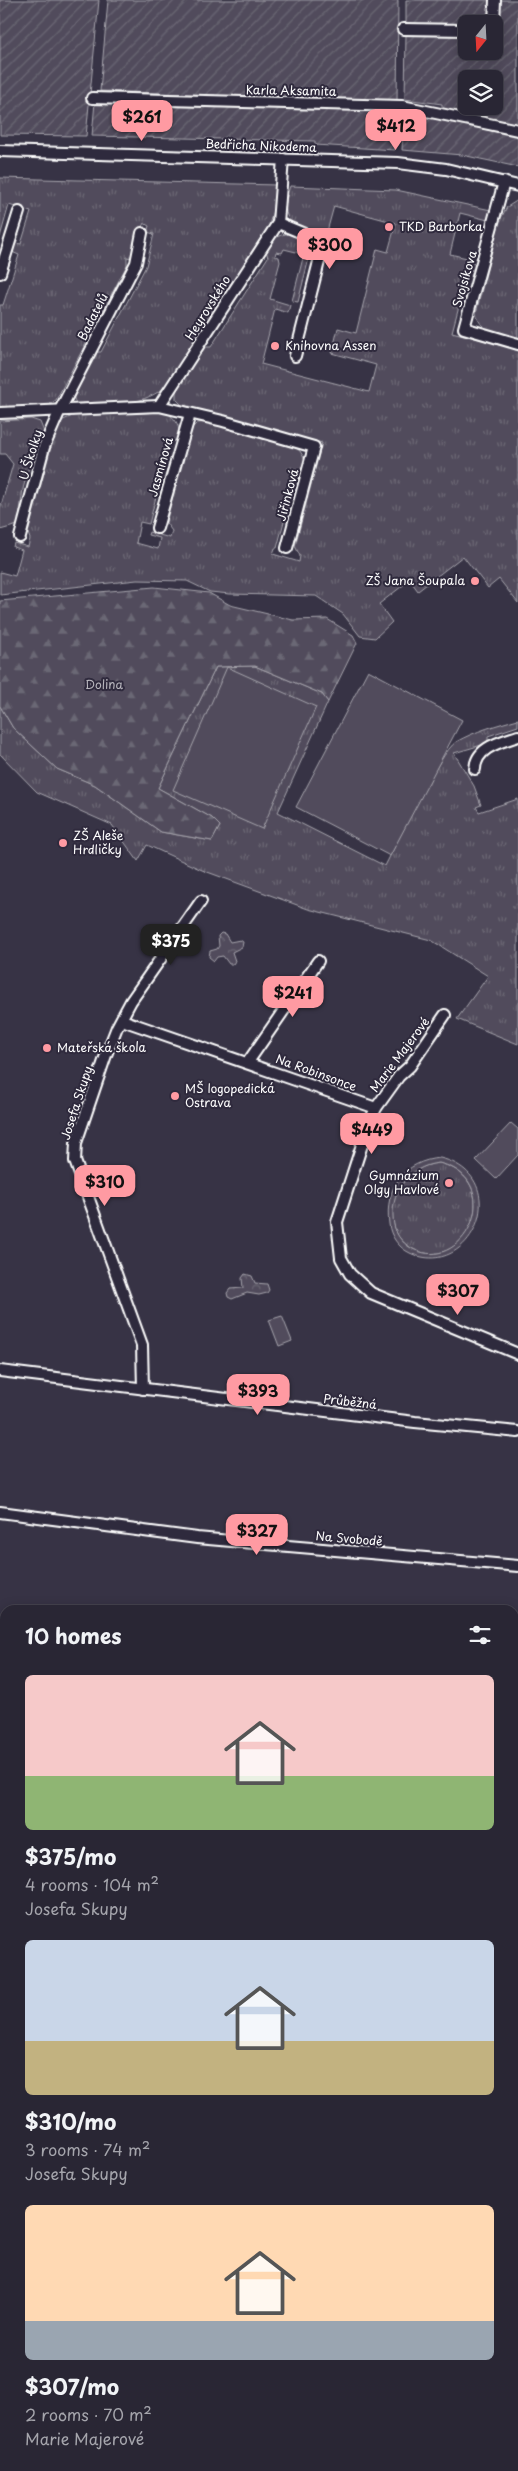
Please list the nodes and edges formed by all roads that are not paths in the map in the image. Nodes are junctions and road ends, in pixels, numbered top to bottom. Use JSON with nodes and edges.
{"nodes":[{"id":1,"x":495,"y":0,"type":"edge"},
{"id":2,"x":494,"y":15,"type":"edge"},
{"id":3,"x":403,"y":29,"type":"dead end"},
{"id":4,"x":458,"y":30,"type":"edge"},
{"id":5,"x":92,"y":98,"type":"dead end"},
{"id":6,"x":518,"y":130,"type":"edge"},
{"id":7,"x":0,"y":151,"type":"edge"},
{"id":8,"x":283,"y":159,"type":"junction"},
{"id":9,"x":504,"y":182,"type":"junction"},
{"id":10,"x":518,"y":186,"type":"edge"},
{"id":11,"x":19,"y":212,"type":"dead end"},
{"id":12,"x":278,"y":222,"type":"junction"},
{"id":13,"x":142,"y":233,"type":"dead end"},
{"id":14,"x":0,"y":273,"type":"edge"},
{"id":15,"x":518,"y":344,"type":"edge"},
{"id":16,"x":295,"y":356,"type":"dead end"},
{"id":17,"x":159,"y":406,"type":"junction"},
{"id":18,"x":60,"y":410,"type":"junction"},
{"id":19,"x":0,"y":413,"type":"edge"},
{"id":20,"x":190,"y":414,"type":"junction"},
{"id":21,"x":157,"y":528,"type":"dead end"},
{"id":22,"x":20,"y":537,"type":"dead end"},
{"id":23,"x":287,"y":548,"type":"dead end"},
{"id":24,"x":518,"y":736,"type":"edge"},
{"id":25,"x":475,"y":769,"type":"dead end"},
{"id":26,"x":201,"y":901,"type":"dead end"},
{"id":27,"x":318,"y":961,"type":"dead end"},
{"id":28,"x":445,"y":1016,"type":"dead end"},
{"id":29,"x":122,"y":1020,"type":"junction"},
{"id":30,"x":248,"y":1062,"type":"junction"},
{"id":31,"x":376,"y":1108,"type":"junction"},
{"id":32,"x":518,"y":1354,"type":"edge"},
{"id":33,"x":0,"y":1371,"type":"edge"},
{"id":34,"x":143,"y":1389,"type":"junction"},
{"id":35,"x":518,"y":1432,"type":"edge"},
{"id":36,"x":0,"y":1512,"type":"edge"},
{"id":37,"x":518,"y":1566,"type":"edge"}],
"edges":[{"from":1,"to":2,"type":"street"},
{"from":3,"to":4,"type":"street"},
{"from":5,"to":6,"type":"street","name":"Karla Aksamita"},
{"from":7,"to":8,"type":"street","name":"Bedřicha Nikodema"},
{"from":8,"to":9,"type":"street","name":"Bedřicha Nikodema"},
{"from":8,"to":12,"type":"street","name":"Heyrovského"},
{"from":9,"to":10,"type":"street","name":"Bedřicha Nikodema"},
{"from":9,"to":15,"type":"street","name":"Svojsíkova"},
{"from":11,"to":14,"type":"street"},
{"from":12,"to":16,"type":"street"},
{"from":12,"to":17,"type":"street","name":"Heyrovského"},
{"from":13,"to":18,"type":"street","name":"Badatelů"},
{"from":17,"to":18,"type":"street"},
{"from":17,"to":20,"type":"street"},
{"from":18,"to":19,"type":"street"},
{"from":18,"to":22,"type":"street","name":"U Školky"},
{"from":20,"to":21,"type":"street","name":"Jasmínová"},
{"from":20,"to":23,"type":"street","name":"Jiřinková"},
{"from":24,"to":25,"type":"street"},
{"from":26,"to":29,"type":"street","name":"Josefa Skupy"},
{"from":27,"to":30,"type":"street"},
{"from":28,"to":31,"type":"street","name":"Marie Majerové"},
{"from":29,"to":30,"type":"street","name":"Na Robinsonce"},
{"from":29,"to":34,"type":"street","name":"Josefa Skupy"},
{"from":30,"to":31,"type":"street","name":"Na Robinsonce"},
{"from":31,"to":32,"type":"street","name":"Marie Majerové"},
{"from":33,"to":34,"type":"street","name":"Průběžná"},
{"from":34,"to":35,"type":"street","name":"Průběžná"},
{"from":36,"to":37,"type":"street","name":"Na Svobodě"}]}
